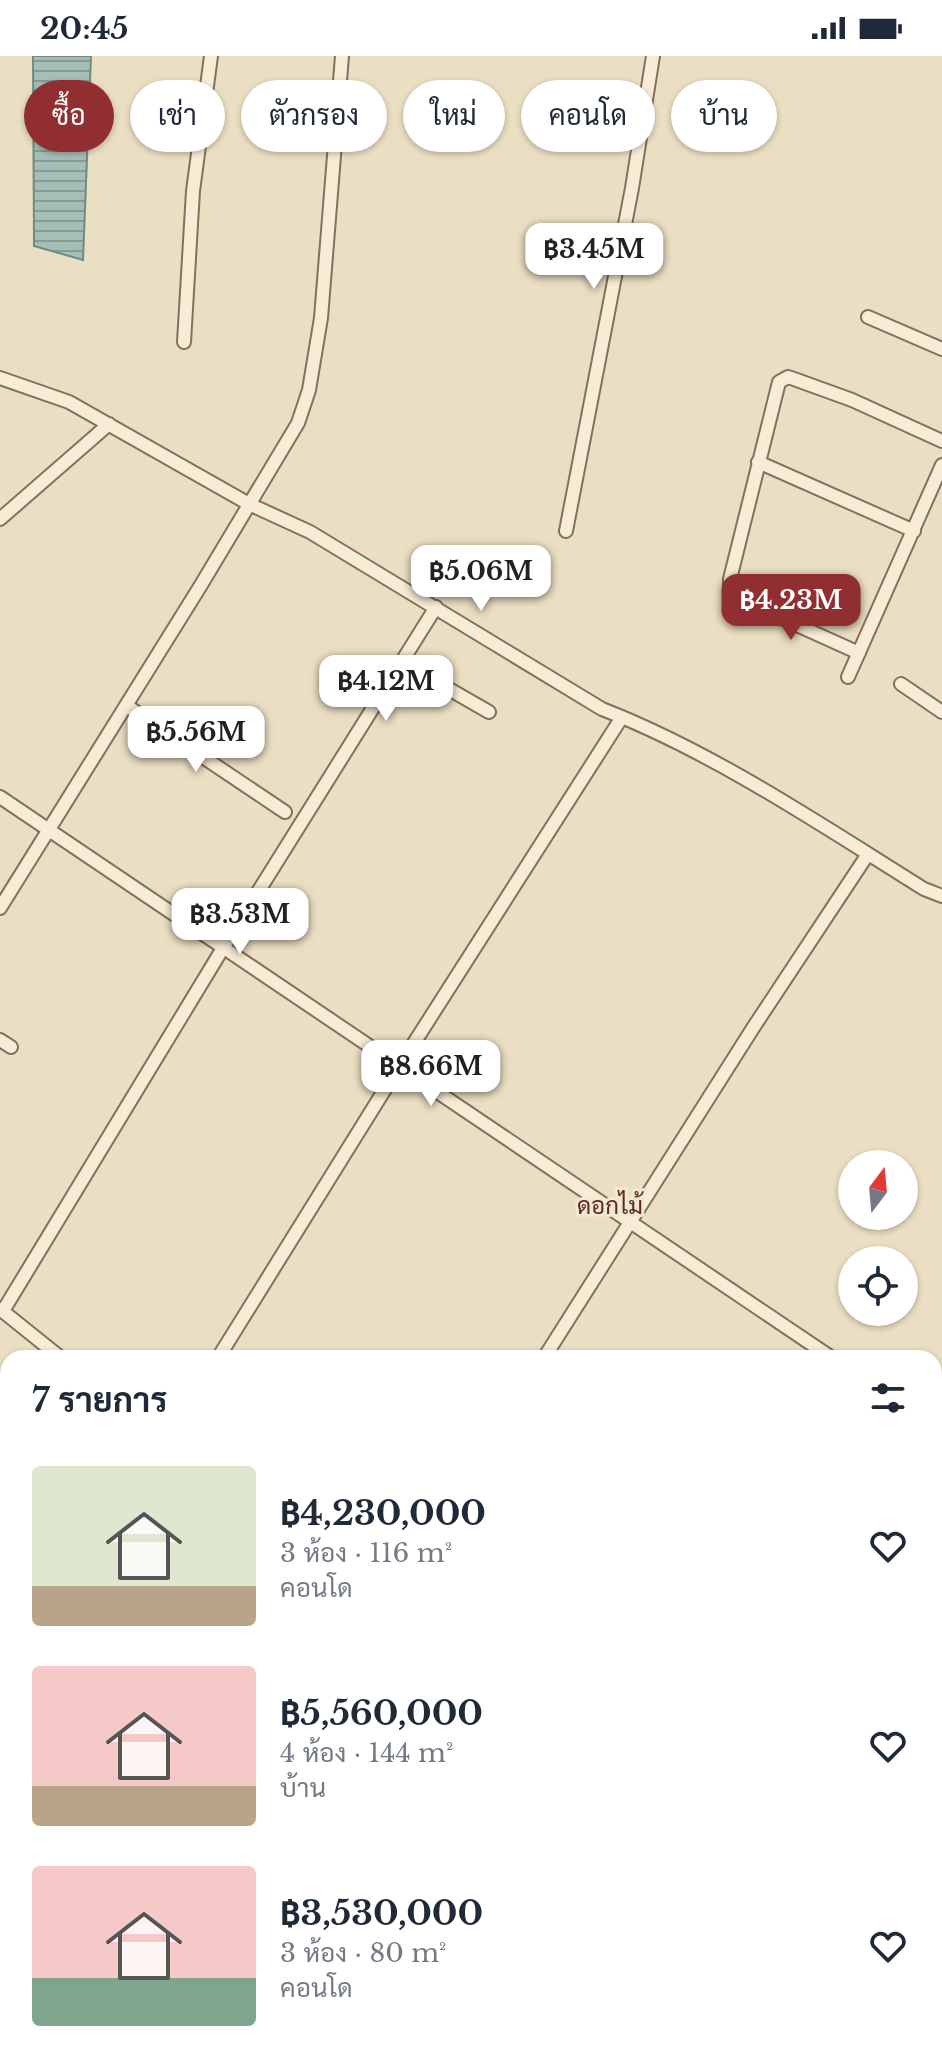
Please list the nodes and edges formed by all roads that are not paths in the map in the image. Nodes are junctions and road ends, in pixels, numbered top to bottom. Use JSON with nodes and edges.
{"nodes":[{"id":1,"x":211,"y":56,"type":"edge"},
{"id":2,"x":342,"y":56,"type":"edge"},
{"id":3,"x":653,"y":56,"type":"edge"},
{"id":4,"x":868,"y":317,"type":"dead end"},
{"id":5,"x":184,"y":342,"type":"dead end"},
{"id":6,"x":942,"y":349,"type":"edge"},
{"id":7,"x":0,"y":378,"type":"edge"},
{"id":8,"x":109,"y":424,"type":"junction"},
{"id":9,"x":942,"y":441,"type":"edge"},
{"id":10,"x":758,"y":462,"type":"junction"},
{"id":11,"x":942,"y":465,"type":"edge"},
{"id":12,"x":249,"y":504,"type":"junction"},
{"id":13,"x":0,"y":519,"type":"edge"},
{"id":14,"x":566,"y":531,"type":"dead end"},
{"id":15,"x":914,"y":531,"type":"junction"},
{"id":16,"x":436,"y":607,"type":"junction"},
{"id":17,"x":859,"y":653,"type":"junction"},
{"id":18,"x":402,"y":662,"type":"junction"},
{"id":19,"x":848,"y":677,"type":"dead end"},
{"id":20,"x":901,"y":684,"type":"dead end"},
{"id":21,"x":127,"y":706,"type":"junction"},
{"id":22,"x":489,"y":712,"type":"dead end"},
{"id":23,"x":942,"y":712,"type":"edge"},
{"id":24,"x":622,"y":717,"type":"junction"},
{"id":25,"x":0,"y":797,"type":"edge"},
{"id":26,"x":285,"y":812,"type":"dead end"},
{"id":27,"x":48,"y":829,"type":"junction"},
{"id":28,"x":868,"y":854,"type":"junction"},
{"id":29,"x":942,"y":896,"type":"edge"},
{"id":30,"x":0,"y":908,"type":"edge"},
{"id":31,"x":223,"y":948,"type":"junction"},
{"id":32,"x":400,"y":1065,"type":"junction"},
{"id":33,"x":631,"y":1222,"type":"junction"},
{"id":34,"x":1,"y":1310,"type":"edge"},
{"id":35,"x":51,"y":1350,"type":"edge"},
{"id":36,"x":223,"y":1350,"type":"edge"},
{"id":37,"x":549,"y":1350,"type":"edge"},
{"id":38,"x":820,"y":1350,"type":"edge"}],
"edges":[{"from":1,"to":5,"type":"street"},
{"from":2,"to":12,"type":"street"},
{"from":3,"to":14,"type":"street"},
{"from":4,"to":6,"type":"street"},
{"from":7,"to":8,"type":"street"},
{"from":8,"to":12,"type":"street"},
{"from":8,"to":13,"type":"street"},
{"from":9,"to":10,"type":"street"},
{"from":10,"to":15,"type":"street"},
{"from":10,"to":17,"type":"street"},
{"from":11,"to":15,"type":"street"},
{"from":12,"to":16,"type":"street"},
{"from":12,"to":21,"type":"street"},
{"from":15,"to":17,"type":"street"},
{"from":16,"to":18,"type":"street"},
{"from":16,"to":24,"type":"street"},
{"from":17,"to":19,"type":"street"},
{"from":18,"to":22,"type":"street"},
{"from":18,"to":31,"type":"street"},
{"from":20,"to":23,"type":"street"},
{"from":21,"to":26,"type":"street"},
{"from":21,"to":27,"type":"street"},
{"from":24,"to":28,"type":"street"},
{"from":24,"to":32,"type":"street"},
{"from":25,"to":27,"type":"street"},
{"from":27,"to":30,"type":"street"},
{"from":27,"to":31,"type":"street"},
{"from":28,"to":29,"type":"street"},
{"from":28,"to":33,"type":"street"},
{"from":31,"to":32,"type":"street"},
{"from":31,"to":34,"type":"street"},
{"from":32,"to":33,"type":"street"},
{"from":32,"to":36,"type":"street"},
{"from":33,"to":37,"type":"street"},
{"from":33,"to":38,"type":"street"},
{"from":34,"to":35,"type":"street"}]}
